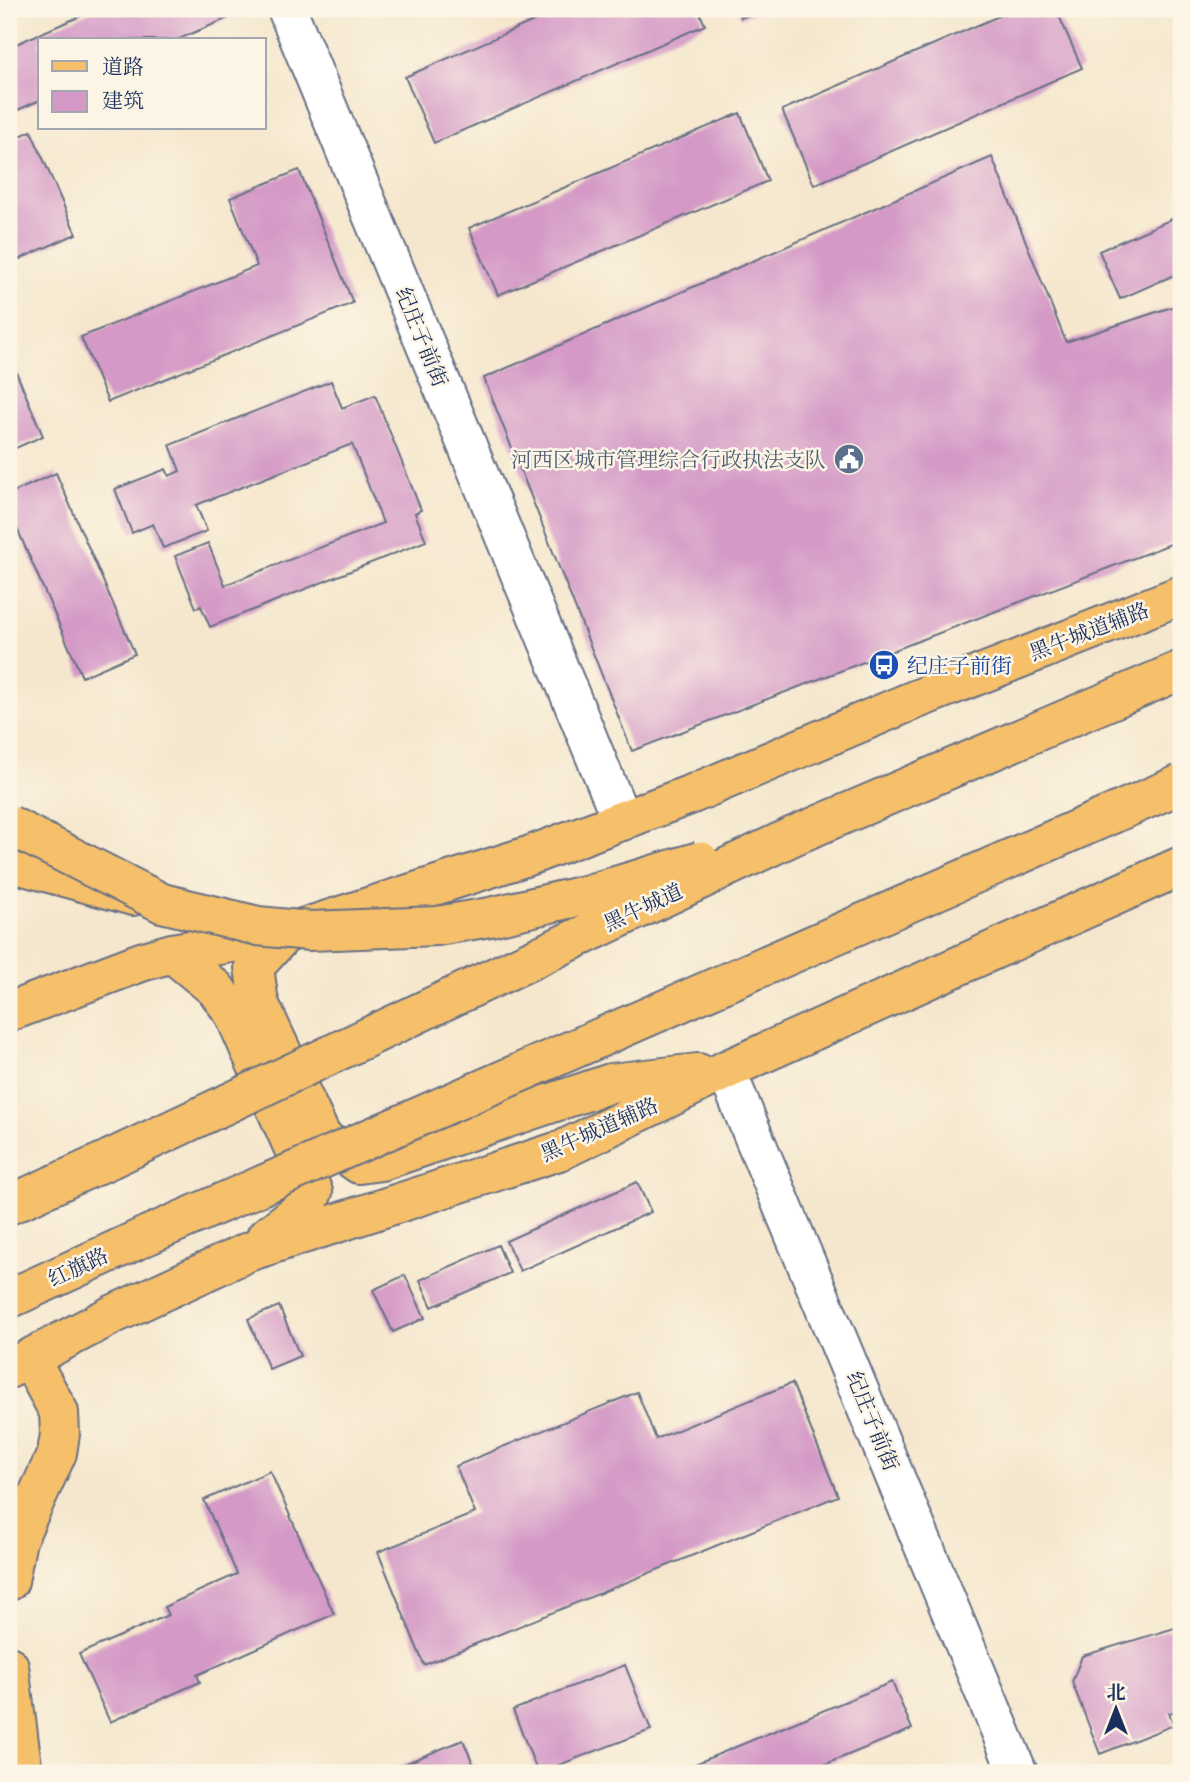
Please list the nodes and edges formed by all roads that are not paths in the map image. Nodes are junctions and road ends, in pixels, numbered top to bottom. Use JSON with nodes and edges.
{"nodes":[{"id":1,"x":287,"y":9,"type":"edge"},
{"id":2,"x":1181,"y":595,"type":"edge"},
{"id":3,"x":1181,"y":670,"type":"edge"},
{"id":4,"x":1181,"y":785,"type":"edge"},
{"id":5,"x":622,"y":821,"type":"junction"},
{"id":6,"x":9,"y":825,"type":"edge"},
{"id":7,"x":793,"y":836,"type":"junction"},
{"id":8,"x":9,"y":862,"type":"edge"},
{"id":9,"x":1181,"y":866,"type":"edge"},
{"id":10,"x":162,"y":903,"type":"junction"},
{"id":11,"x":284,"y":934,"type":"junction"},
{"id":12,"x":172,"y":953,"type":"junction"},
{"id":13,"x":9,"y":1012,"type":"edge"},
{"id":14,"x":726,"y":1070,"type":"junction"},
{"id":15,"x":9,"y":1205,"type":"edge"},
{"id":16,"x":248,"y":1252,"type":"junction"},
{"id":17,"x":9,"y":1299,"type":"edge"},
{"id":18,"x":19,"y":1364,"type":"edge"},
{"id":19,"x":9,"y":1581,"type":"edge"},
{"id":20,"x":9,"y":1667,"type":"edge"},
{"id":21,"x":23,"y":1773,"type":"edge"},
{"id":22,"x":1018,"y":1773,"type":"edge"}],
"edges":[{"from":1,"to":5,"type":"street","name":"纪庄子前街"},
{"from":2,"to":5,"type":"main road","name":"黑牛城道辅路"},
{"from":3,"to":7,"type":"main road","name":"黑牛城道","bridge":true},
{"from":4,"to":17,"type":"main road","name":"红旗路","bridge":true},
{"from":5,"to":11,"type":"main road","name":"黑牛城道辅路"},
{"from":6,"to":10,"type":"main road","bridge":true},
{"from":7,"to":10,"type":"main road","bridge":true},
{"from":7,"to":15,"type":"main road","name":"黑牛城道","bridge":true},
{"from":8,"to":10,"type":"main road","bridge":true},
{"from":9,"to":14,"type":"main road","name":"黑牛城道辅路"},
{"from":11,"to":12,"type":"main road","name":"黑牛城道辅路"},
{"from":11,"to":14,"type":"main road"},
{"from":12,"to":13,"type":"main road","name":"黑牛城道辅路"},
{"from":12,"to":16,"type":"main road"},
{"from":14,"to":16,"type":"main road","name":"黑牛城道辅路"},
{"from":14,"to":22,"type":"street","name":"纪庄子前街"},
{"from":16,"to":18,"type":"main road","name":"黑牛城道辅路"},
{"from":18,"to":19,"type":"main road"},
{"from":20,"to":21,"type":"main road"}]}
